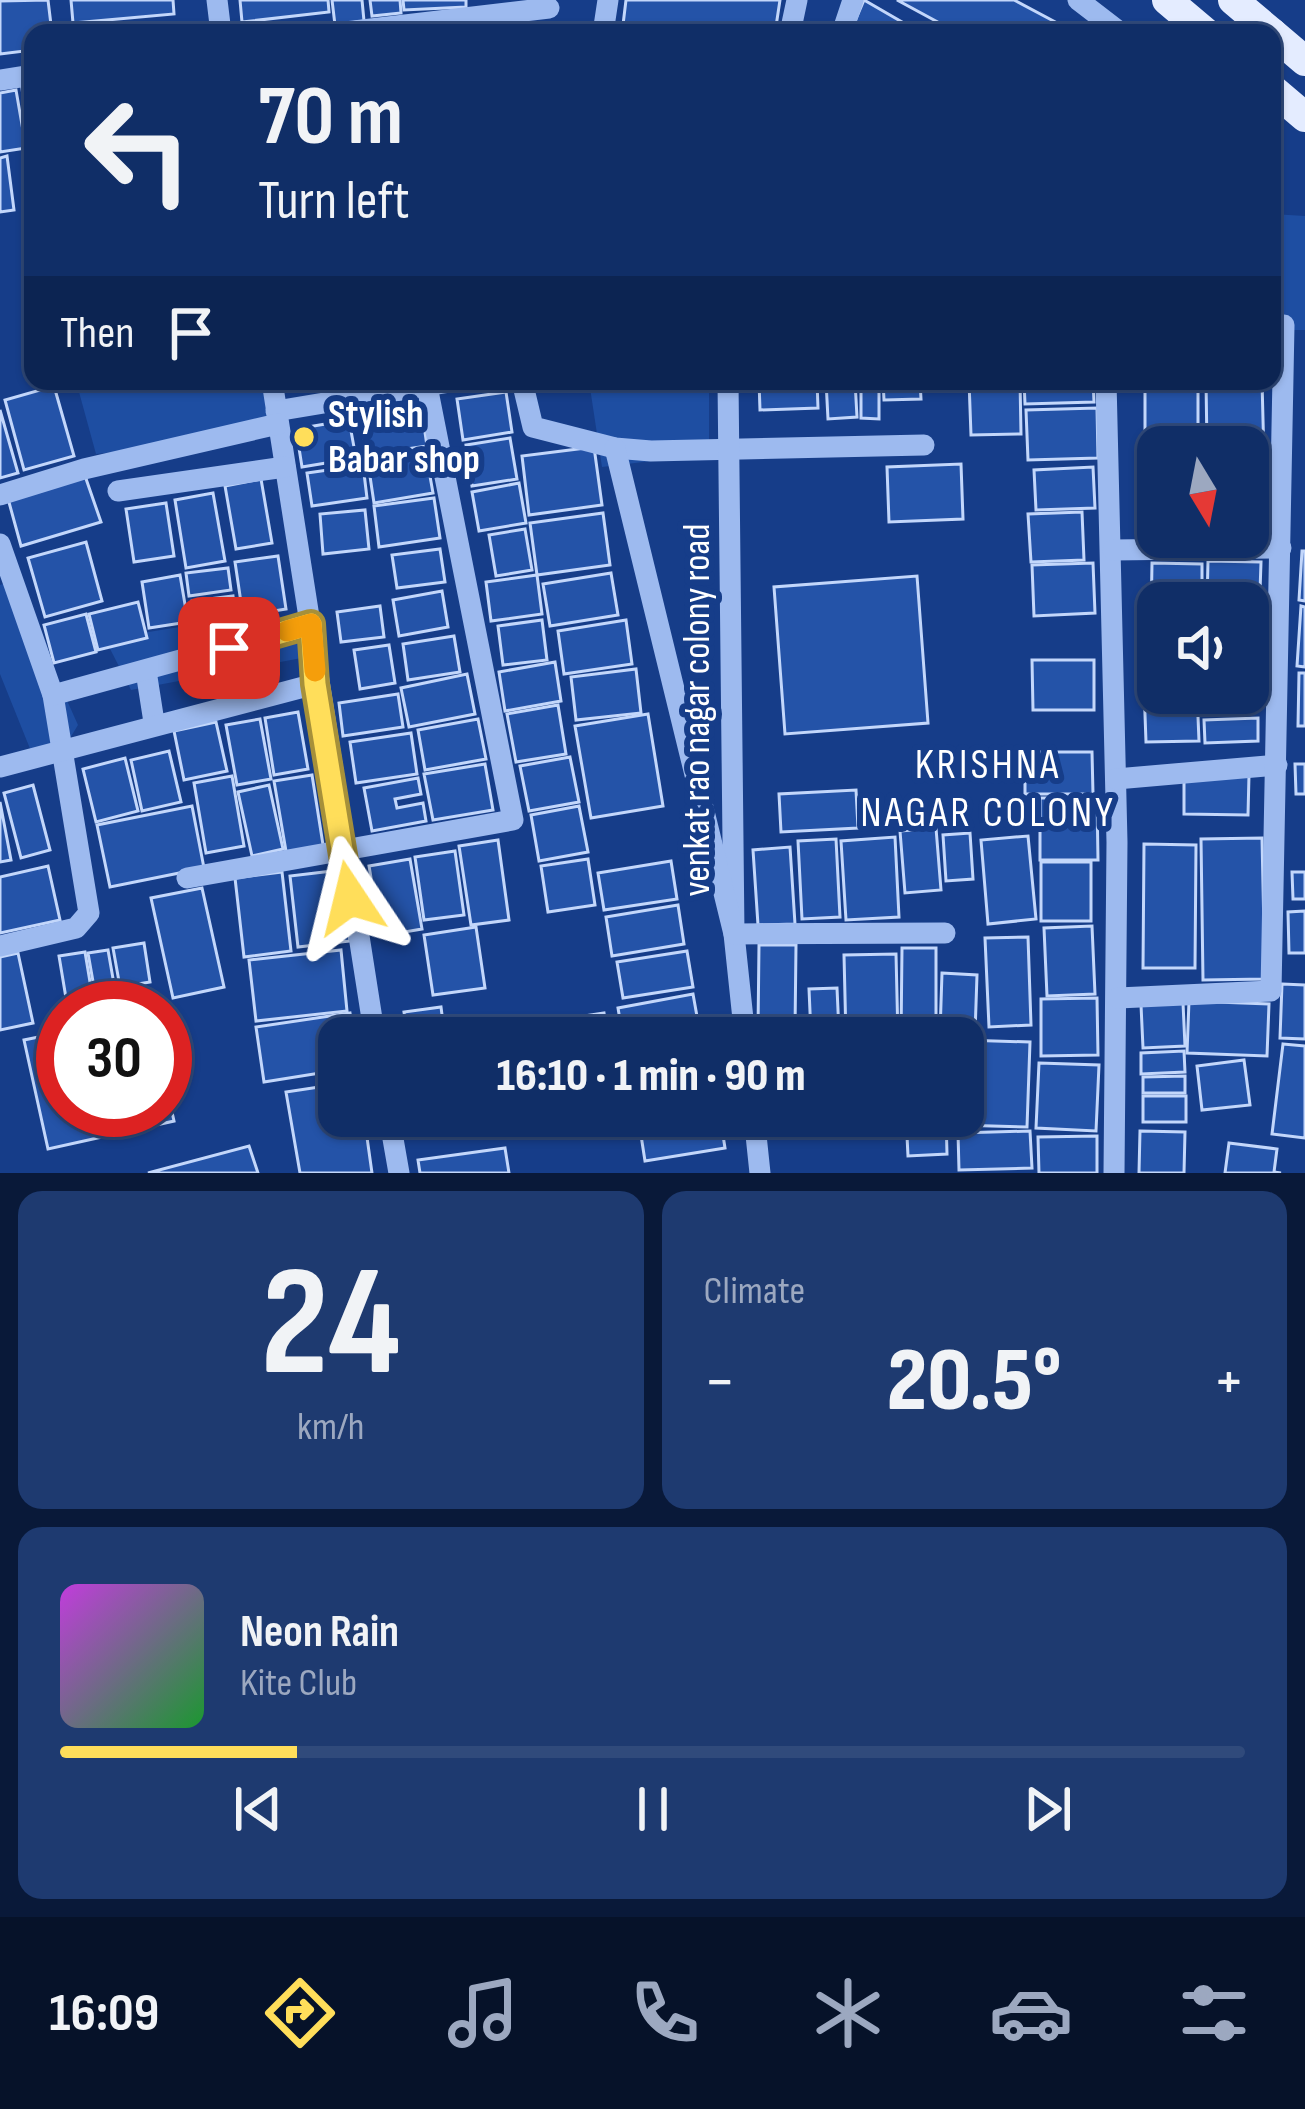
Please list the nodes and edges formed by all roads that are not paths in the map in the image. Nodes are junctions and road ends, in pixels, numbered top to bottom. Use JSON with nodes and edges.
{"nodes":[{"id":1,"x":1078,"y":0,"type":"edge"},
{"id":2,"x":1167,"y":0,"type":"edge"},
{"id":3,"x":1233,"y":0,"type":"edge"},
{"id":4,"x":549,"y":8,"type":"dead end"},
{"id":5,"x":413,"y":24,"type":"edge"},
{"id":6,"x":1109,"y":24,"type":"edge"},
{"id":7,"x":1195,"y":24,"type":"edge"},
{"id":8,"x":1261,"y":24,"type":"edge"},
{"id":9,"x":1281,"y":41,"type":"edge"},
{"id":10,"x":1305,"y":61,"type":"edge"},
{"id":11,"x":1281,"y":97,"type":"edge"},
{"id":12,"x":1305,"y":117,"type":"edge"},
{"id":13,"x":1287,"y":325,"type":"edge"},
{"id":14,"x":273,"y":390,"type":"edge"},
{"id":15,"x":409,"y":390,"type":"edge"},
{"id":16,"x":429,"y":390,"type":"edge"},
{"id":17,"x":524,"y":390,"type":"edge"},
{"id":18,"x":729,"y":390,"type":"edge"},
{"id":19,"x":1106,"y":390,"type":"edge"},
{"id":20,"x":277,"y":418,"type":"junction"},
{"id":21,"x":924,"y":445,"type":"dead end"},
{"id":22,"x":732,"y":446,"type":"junction"},
{"id":23,"x":615,"y":448,"type":"junction"},
{"id":24,"x":285,"y":467,"type":"junction"},
{"id":25,"x":118,"y":491,"type":"dead end"},
{"id":26,"x":0,"y":495,"type":"edge"},
{"id":27,"x":0,"y":544,"type":"edge"},
{"id":28,"x":1281,"y":548,"type":"junction"},
{"id":29,"x":1113,"y":550,"type":"junction"},
{"id":30,"x":311,"y":624,"type":"junction"},
{"id":31,"x":146,"y":671,"type":"junction"},
{"id":32,"x":315,"y":684,"type":"junction"},
{"id":33,"x":53,"y":695,"type":"junction"},
{"id":34,"x":154,"y":722,"type":"junction"},
{"id":35,"x":64,"y":748,"type":"junction"},
{"id":36,"x":1277,"y":765,"type":"junction"},
{"id":37,"x":0,"y":767,"type":"edge"},
{"id":38,"x":1116,"y":778,"type":"junction"},
{"id":39,"x":341,"y":851,"type":"junction"},
{"id":40,"x":188,"y":878,"type":"dead end"},
{"id":41,"x":944,"y":933,"type":"dead end"},
{"id":42,"x":734,"y":934,"type":"junction"},
{"id":43,"x":0,"y":946,"type":"edge"},
{"id":44,"x":1118,"y":998,"type":"junction"},
{"id":45,"x":371,"y":1017,"type":"edge"},
{"id":46,"x":744,"y":1017,"type":"edge"},
{"id":47,"x":393,"y":1137,"type":"edge"},
{"id":48,"x":756,"y":1137,"type":"edge"},
{"id":49,"x":399,"y":1173,"type":"edge"},
{"id":50,"x":760,"y":1173,"type":"edge"},
{"id":51,"x":1114,"y":1173,"type":"edge"}],
"edges":[{"from":1,"to":6,"type":"street"},
{"from":2,"to":7,"type":"main road"},
{"from":3,"to":8,"type":"main road"},
{"from":4,"to":5,"type":"street"},
{"from":9,"to":10,"type":"main road"},
{"from":11,"to":12,"type":"main road"},
{"from":13,"to":28,"type":"street"},
{"from":14,"to":20,"type":"street"},
{"from":15,"to":20,"type":"street"},
{"from":16,"to":39,"type":"street"},
{"from":17,"to":23,"type":"street"},
{"from":18,"to":22,"type":"street","name":"venkat rao nagar colony road"},
{"from":19,"to":29,"type":"street"},
{"from":20,"to":24,"type":"street"},
{"from":20,"to":26,"type":"street"},
{"from":21,"to":22,"type":"street"},
{"from":22,"to":23,"type":"street"},
{"from":22,"to":42,"type":"street","name":"venkat rao nagar colony road"},
{"from":23,"to":42,"type":"street"},
{"from":24,"to":25,"type":"street"},
{"from":24,"to":30,"type":"street"},
{"from":27,"to":33,"type":"street"},
{"from":28,"to":29,"type":"street"},
{"from":28,"to":36,"type":"street"},
{"from":29,"to":38,"type":"street"},
{"from":30,"to":31,"type":"street"},
{"from":30,"to":32,"type":"street"},
{"from":31,"to":33,"type":"street"},
{"from":31,"to":34,"type":"street"},
{"from":32,"to":34,"type":"street"},
{"from":32,"to":39,"type":"street"},
{"from":33,"to":35,"type":"street"},
{"from":34,"to":35,"type":"street"},
{"from":35,"to":37,"type":"street"},
{"from":35,"to":43,"type":"street"},
{"from":36,"to":38,"type":"street"},
{"from":36,"to":44,"type":"street"},
{"from":38,"to":44,"type":"street"},
{"from":39,"to":40,"type":"street"},
{"from":39,"to":45,"type":"street"},
{"from":41,"to":42,"type":"street"},
{"from":42,"to":46,"type":"street","name":"venkat rao nagar colony road"},
{"from":44,"to":51,"type":"street"},
{"from":47,"to":49,"type":"street"},
{"from":48,"to":50,"type":"street"}]}
